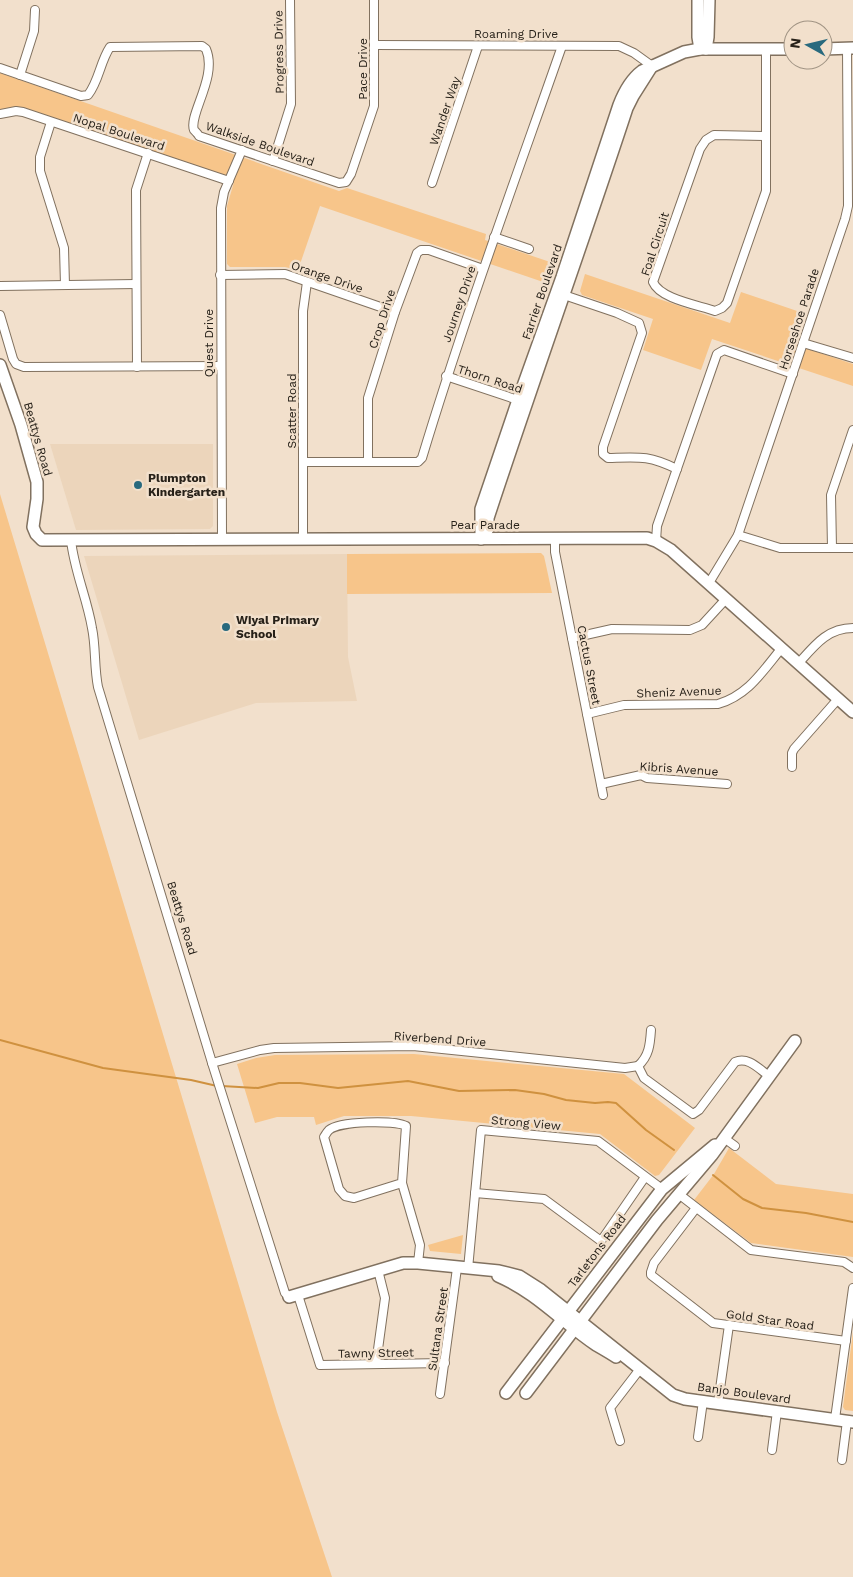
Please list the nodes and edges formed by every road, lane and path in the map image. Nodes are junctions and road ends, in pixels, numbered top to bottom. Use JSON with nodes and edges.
{"nodes":[{"id":1,"x":290,"y":0,"type":"edge"},
{"id":2,"x":374,"y":0,"type":"edge"},
{"id":3,"x":698,"y":0,"type":"edge"},
{"id":4,"x":709,"y":0,"type":"edge"},
{"id":5,"x":35,"y":10,"type":"dead end"},
{"id":6,"x":375,"y":46,"type":"junction"},
{"id":7,"x":478,"y":46,"type":"junction"},
{"id":8,"x":562,"y":46,"type":"junction"},
{"id":9,"x":850,"y":48,"type":"edge"},
{"id":10,"x":703,"y":49,"type":"junction"},
{"id":11,"x":783,"y":49,"type":"edge"},
{"id":12,"x":833,"y":49,"type":"edge"},
{"id":13,"x":766,"y":50,"type":"junction"},
{"id":14,"x":652,"y":66,"type":"junction"},
{"id":15,"x":0,"y":68,"type":"edge"},
{"id":16,"x":20,"y":75,"type":"junction"},
{"id":17,"x":0,"y":114,"type":"edge"},
{"id":18,"x":51,"y":122,"type":"junction"},
{"id":19,"x":766,"y":136,"type":"junction"},
{"id":20,"x":850,"y":136,"type":"edge"},
{"id":21,"x":242,"y":150,"type":"junction"},
{"id":22,"x":148,"y":153,"type":"junction"},
{"id":23,"x":273,"y":160,"type":"junction"},
{"id":24,"x":229,"y":180,"type":"junction"},
{"id":25,"x":346,"y":182,"type":"joint"},
{"id":26,"x":432,"y":183,"type":"dead end"},
{"id":27,"x":850,"y":211,"type":"edge"},
{"id":28,"x":494,"y":237,"type":"junction"},
{"id":29,"x":529,"y":248,"type":"dead end"},
{"id":30,"x":483,"y":269,"type":"junction"},
{"id":31,"x":220,"y":275,"type":"junction"},
{"id":32,"x":308,"y":282,"type":"junction"},
{"id":33,"x":136,"y":284,"type":"junction"},
{"id":34,"x":65,"y":285,"type":"junction"},
{"id":35,"x":0,"y":286,"type":"edge"},
{"id":36,"x":560,"y":294,"type":"junction"},
{"id":37,"x":395,"y":312,"type":"junction"},
{"id":38,"x":0,"y":315,"type":"edge"},
{"id":39,"x":803,"y":343,"type":"junction"},
{"id":40,"x":853,"y":358,"type":"edge"},
{"id":41,"x":0,"y":365,"type":"edge"},
{"id":42,"x":221,"y":366,"type":"junction"},
{"id":43,"x":137,"y":367,"type":"junction"},
{"id":44,"x":793,"y":374,"type":"junction"},
{"id":45,"x":446,"y":376,"type":"junction"},
{"id":46,"x":522,"y":401,"type":"junction"},
{"id":47,"x":853,"y":430,"type":"edge"},
{"id":48,"x":303,"y":462,"type":"junction"},
{"id":49,"x":368,"y":462,"type":"junction"},
{"id":50,"x":677,"y":469,"type":"junction"},
{"id":51,"x":738,"y":535,"type":"junction"},
{"id":52,"x":555,"y":538,"type":"junction"},
{"id":53,"x":484,"y":539,"type":"junction"},
{"id":54,"x":53,"y":540,"type":"joint"},
{"id":55,"x":71,"y":540,"type":"junction"},
{"id":56,"x":222,"y":540,"type":"junction"},
{"id":57,"x":303,"y":540,"type":"junction"},
{"id":58,"x":656,"y":541,"type":"junction"},
{"id":59,"x":832,"y":548,"type":"junction"},
{"id":60,"x":853,"y":548,"type":"edge"},
{"id":61,"x":709,"y":583,"type":"junction"},
{"id":62,"x":725,"y":600,"type":"junction"},
{"id":63,"x":853,"y":628,"type":"edge"},
{"id":64,"x":572,"y":638,"type":"junction"},
{"id":65,"x":781,"y":649,"type":"junction"},
{"id":66,"x":798,"y":664,"type":"junction"},
{"id":67,"x":838,"y":700,"type":"junction"},
{"id":68,"x":853,"y":712,"type":"edge"},
{"id":69,"x":587,"y":714,"type":"junction"},
{"id":70,"x":792,"y":767,"type":"dead end"},
{"id":71,"x":601,"y":784,"type":"junction"},
{"id":72,"x":727,"y":784,"type":"dead end"},
{"id":73,"x":603,"y":795,"type":"dead end"},
{"id":74,"x":651,"y":1030,"type":"dead end"},
{"id":75,"x":795,"y":1041,"type":"dead end"},
{"id":76,"x":212,"y":1063,"type":"junction"},
{"id":77,"x":638,"y":1066,"type":"junction"},
{"id":78,"x":769,"y":1076,"type":"junction"},
{"id":79,"x":724,"y":1138,"type":"junction"},
{"id":80,"x":735,"y":1146,"type":"dead end"},
{"id":81,"x":645,"y":1177,"type":"junction"},
{"id":82,"x":402,"y":1183,"type":"junction"},
{"id":83,"x":662,"y":1189,"type":"junction"},
{"id":84,"x":475,"y":1192,"type":"junction"},
{"id":85,"x":680,"y":1195,"type":"junction"},
{"id":86,"x":696,"y":1208,"type":"junction"},
{"id":87,"x":418,"y":1263,"type":"junction"},
{"id":88,"x":463,"y":1268,"type":"junction"},
{"id":89,"x":853,"y":1268,"type":"edge"},
{"id":90,"x":378,"y":1270,"type":"junction"},
{"id":91,"x":853,"y":1288,"type":"edge"},
{"id":92,"x":294,"y":1296,"type":"junction"},
{"id":93,"x":572,"y":1320,"type":"junction"},
{"id":94,"x":729,"y":1326,"type":"junction"},
{"id":95,"x":846,"y":1341,"type":"junction"},
{"id":96,"x":376,"y":1364,"type":"junction"},
{"id":97,"x":445,"y":1364,"type":"junction"},
{"id":98,"x":640,"y":1369,"type":"junction"},
{"id":99,"x":506,"y":1393,"type":"dead end"},
{"id":100,"x":526,"y":1393,"type":"dead end"},
{"id":101,"x":440,"y":1394,"type":"dead end"},
{"id":102,"x":703,"y":1401,"type":"junction"},
{"id":103,"x":718,"y":1403,"type":"junction"},
{"id":104,"x":777,"y":1411,"type":"junction"},
{"id":105,"x":835,"y":1419,"type":"junction"},
{"id":106,"x":850,"y":1422,"type":"edge"},
{"id":107,"x":698,"y":1437,"type":"dead end"},
{"id":108,"x":620,"y":1442,"type":"dead end"},
{"id":109,"x":772,"y":1450,"type":"dead end"},
{"id":110,"x":842,"y":1460,"type":"dead end"}],
"edges":[{"from":1,"to":23,"type":"street","name":"Progress Drive"},
{"from":2,"to":6,"type":"street","name":"Pace Drive"},
{"from":3,"to":10,"type":"street"},
{"from":4,"to":10,"type":"street"},
{"from":5,"to":16,"type":"street"},
{"from":6,"to":7,"type":"street","name":"Roaming Drive"},
{"from":6,"to":25,"type":"street","name":"Pace Drive"},
{"from":7,"to":8,"type":"street","name":"Roaming Drive"},
{"from":7,"to":26,"type":"street","name":"Wander Way"},
{"from":8,"to":14,"type":"street","name":"Roaming Drive"},
{"from":8,"to":28,"type":"street","name":"Journey Drive"},
{"from":9,"to":12,"type":"street"},
{"from":9,"to":20,"type":"street","name":"Horseshoe Parade"},
{"from":10,"to":13,"type":"street"},
{"from":10,"to":14,"type":"street"},
{"from":11,"to":13,"type":"street"},
{"from":13,"to":19,"type":"street","name":"Foal Circuit"},
{"from":14,"to":36,"type":"street","name":"Farrier Boulevard"},
{"from":15,"to":16,"type":"street","name":"Walkside Boulevard"},
{"from":16,"to":21,"type":"street","name":"Walkside Boulevard"},
{"from":17,"to":18,"type":"street","name":"Nopal Boulevard"},
{"from":18,"to":22,"type":"street","name":"Nopal Boulevard"},
{"from":18,"to":34,"type":"street"},
{"from":19,"to":19,"type":"street","name":"Foal Circuit"},
{"from":20,"to":27,"type":"street","name":"Horseshoe Parade"},
{"from":21,"to":23,"type":"street","name":"Walkside Boulevard"},
{"from":21,"to":24,"type":"street","name":"Quest Drive"},
{"from":22,"to":24,"type":"street","name":"Nopal Boulevard"},
{"from":22,"to":33,"type":"street"},
{"from":23,"to":25,"type":"street","name":"Walkside Boulevard"},
{"from":24,"to":31,"type":"street","name":"Quest Drive"},
{"from":27,"to":39,"type":"street","name":"Horseshoe Parade"},
{"from":28,"to":29,"type":"street"},
{"from":28,"to":30,"type":"street","name":"Journey Drive"},
{"from":30,"to":37,"type":"street","name":"Crop Drive"},
{"from":30,"to":45,"type":"street","name":"Journey Drive"},
{"from":31,"to":32,"type":"street","name":"Orange Drive"},
{"from":31,"to":42,"type":"street","name":"Quest Drive"},
{"from":32,"to":37,"type":"street","name":"Orange Drive"},
{"from":32,"to":48,"type":"street","name":"Scatter Road"},
{"from":33,"to":34,"type":"street"},
{"from":33,"to":43,"type":"street"},
{"from":34,"to":35,"type":"street"},
{"from":36,"to":46,"type":"street","name":"Farrier Boulevard"},
{"from":36,"to":50,"type":"street"},
{"from":37,"to":49,"type":"street","name":"Crop Drive"},
{"from":38,"to":43,"type":"street"},
{"from":39,"to":40,"type":"street"},
{"from":39,"to":44,"type":"street","name":"Horseshoe Parade"},
{"from":41,"to":54,"type":"street","name":"Beattys Road"},
{"from":42,"to":43,"type":"street"},
{"from":42,"to":56,"type":"street","name":"Quest Drive"},
{"from":44,"to":50,"type":"street"},
{"from":44,"to":51,"type":"street","name":"Horseshoe Parade"},
{"from":45,"to":46,"type":"street","name":"Thorn Road"},
{"from":45,"to":49,"type":"street","name":"Journey Drive"},
{"from":46,"to":53,"type":"street","name":"Farrier Boulevard"},
{"from":47,"to":59,"type":"street"},
{"from":48,"to":49,"type":"street","name":"Journey Drive"},
{"from":48,"to":57,"type":"street","name":"Scatter Road"},
{"from":50,"to":58,"type":"street"},
{"from":51,"to":59,"type":"street"},
{"from":51,"to":61,"type":"street","name":"Horseshoe Parade"},
{"from":52,"to":53,"type":"street","name":"Pear Parade"},
{"from":52,"to":58,"type":"street","name":"Pear Parade"},
{"from":52,"to":64,"type":"street","name":"Cactus Street"},
{"from":53,"to":57,"type":"street","name":"Pear Parade"},
{"from":54,"to":55,"type":"street","name":"Pear Parade"},
{"from":55,"to":56,"type":"street","name":"Pear Parade"},
{"from":55,"to":76,"type":"street","name":"Beattys Road"},
{"from":56,"to":57,"type":"street","name":"Pear Parade"},
{"from":58,"to":61,"type":"street","name":"Pear Parade"},
{"from":59,"to":60,"type":"street"},
{"from":61,"to":62,"type":"street","name":"Pear Parade"},
{"from":62,"to":64,"type":"street"},
{"from":62,"to":65,"type":"street","name":"Pear Parade"},
{"from":63,"to":66,"type":"street"},
{"from":64,"to":69,"type":"street","name":"Cactus Street"},
{"from":65,"to":66,"type":"street","name":"Pear Parade"},
{"from":65,"to":69,"type":"street","name":"Sheniz Avenue"},
{"from":66,"to":67,"type":"street","name":"Pear Parade"},
{"from":67,"to":68,"type":"street","name":"Pear Parade"},
{"from":67,"to":70,"type":"street"},
{"from":69,"to":71,"type":"street","name":"Cactus Street"},
{"from":71,"to":72,"type":"street","name":"Kibris Avenue"},
{"from":71,"to":73,"type":"street","name":"Cactus Street"},
{"from":74,"to":77,"type":"street"},
{"from":75,"to":78,"type":"street","name":"Tarletons Road"},
{"from":76,"to":77,"type":"street","name":"Riverbend Drive"},
{"from":76,"to":92,"type":"street","name":"Beattys Road"},
{"from":77,"to":78,"type":"street"},
{"from":78,"to":79,"type":"street","name":"Tarletons Road"},
{"from":79,"to":80,"type":"street"},
{"from":79,"to":83,"type":"street","name":"Tarletons Road"},
{"from":79,"to":85,"type":"street","name":"Tarletons Road"},
{"from":81,"to":83,"type":"street","name":"Strong View"},
{"from":81,"to":84,"type":"street"},
{"from":81,"to":84,"type":"street","name":"Strong View"},
{"from":82,"to":82,"type":"street"},
{"from":82,"to":87,"type":"street"},
{"from":83,"to":93,"type":"street","name":"Tarletons Road"},
{"from":84,"to":88,"type":"street","name":"Strong View"},
{"from":85,"to":86,"type":"street"},
{"from":85,"to":93,"type":"street","name":"Tarletons Road"},
{"from":86,"to":89,"type":"street"},
{"from":86,"to":94,"type":"street","name":"Gold Star Road"},
{"from":87,"to":88,"type":"street","name":"Banjo Boulevard"},
{"from":87,"to":90,"type":"street","name":"Banjo Boulevard"},
{"from":88,"to":93,"type":"street","name":"Banjo Boulevard"},
{"from":88,"to":97,"type":"street","name":"Sultana Street"},
{"from":90,"to":92,"type":"street","name":"Banjo Boulevard"},
{"from":90,"to":96,"type":"street"},
{"from":91,"to":95,"type":"street"},
{"from":92,"to":96,"type":"street","name":"Tawny Street"},
{"from":93,"to":98,"type":"street","name":"Banjo Boulevard"},
{"from":93,"to":99,"type":"street","name":"Tarletons Road"},
{"from":93,"to":100,"type":"street","name":"Tarletons Road"},
{"from":94,"to":95,"type":"street","name":"Gold Star Road"},
{"from":94,"to":103,"type":"street"},
{"from":95,"to":105,"type":"street"},
{"from":96,"to":97,"type":"street","name":"Tawny Street"},
{"from":97,"to":101,"type":"street","name":"Sultana Street"},
{"from":98,"to":102,"type":"street","name":"Banjo Boulevard"},
{"from":98,"to":108,"type":"street"},
{"from":102,"to":103,"type":"street","name":"Banjo Boulevard"},
{"from":102,"to":107,"type":"street"},
{"from":103,"to":104,"type":"street","name":"Banjo Boulevard"},
{"from":104,"to":105,"type":"street","name":"Banjo Boulevard"},
{"from":104,"to":109,"type":"street"},
{"from":105,"to":106,"type":"street","name":"Banjo Boulevard"},
{"from":106,"to":110,"type":"street"}]}
